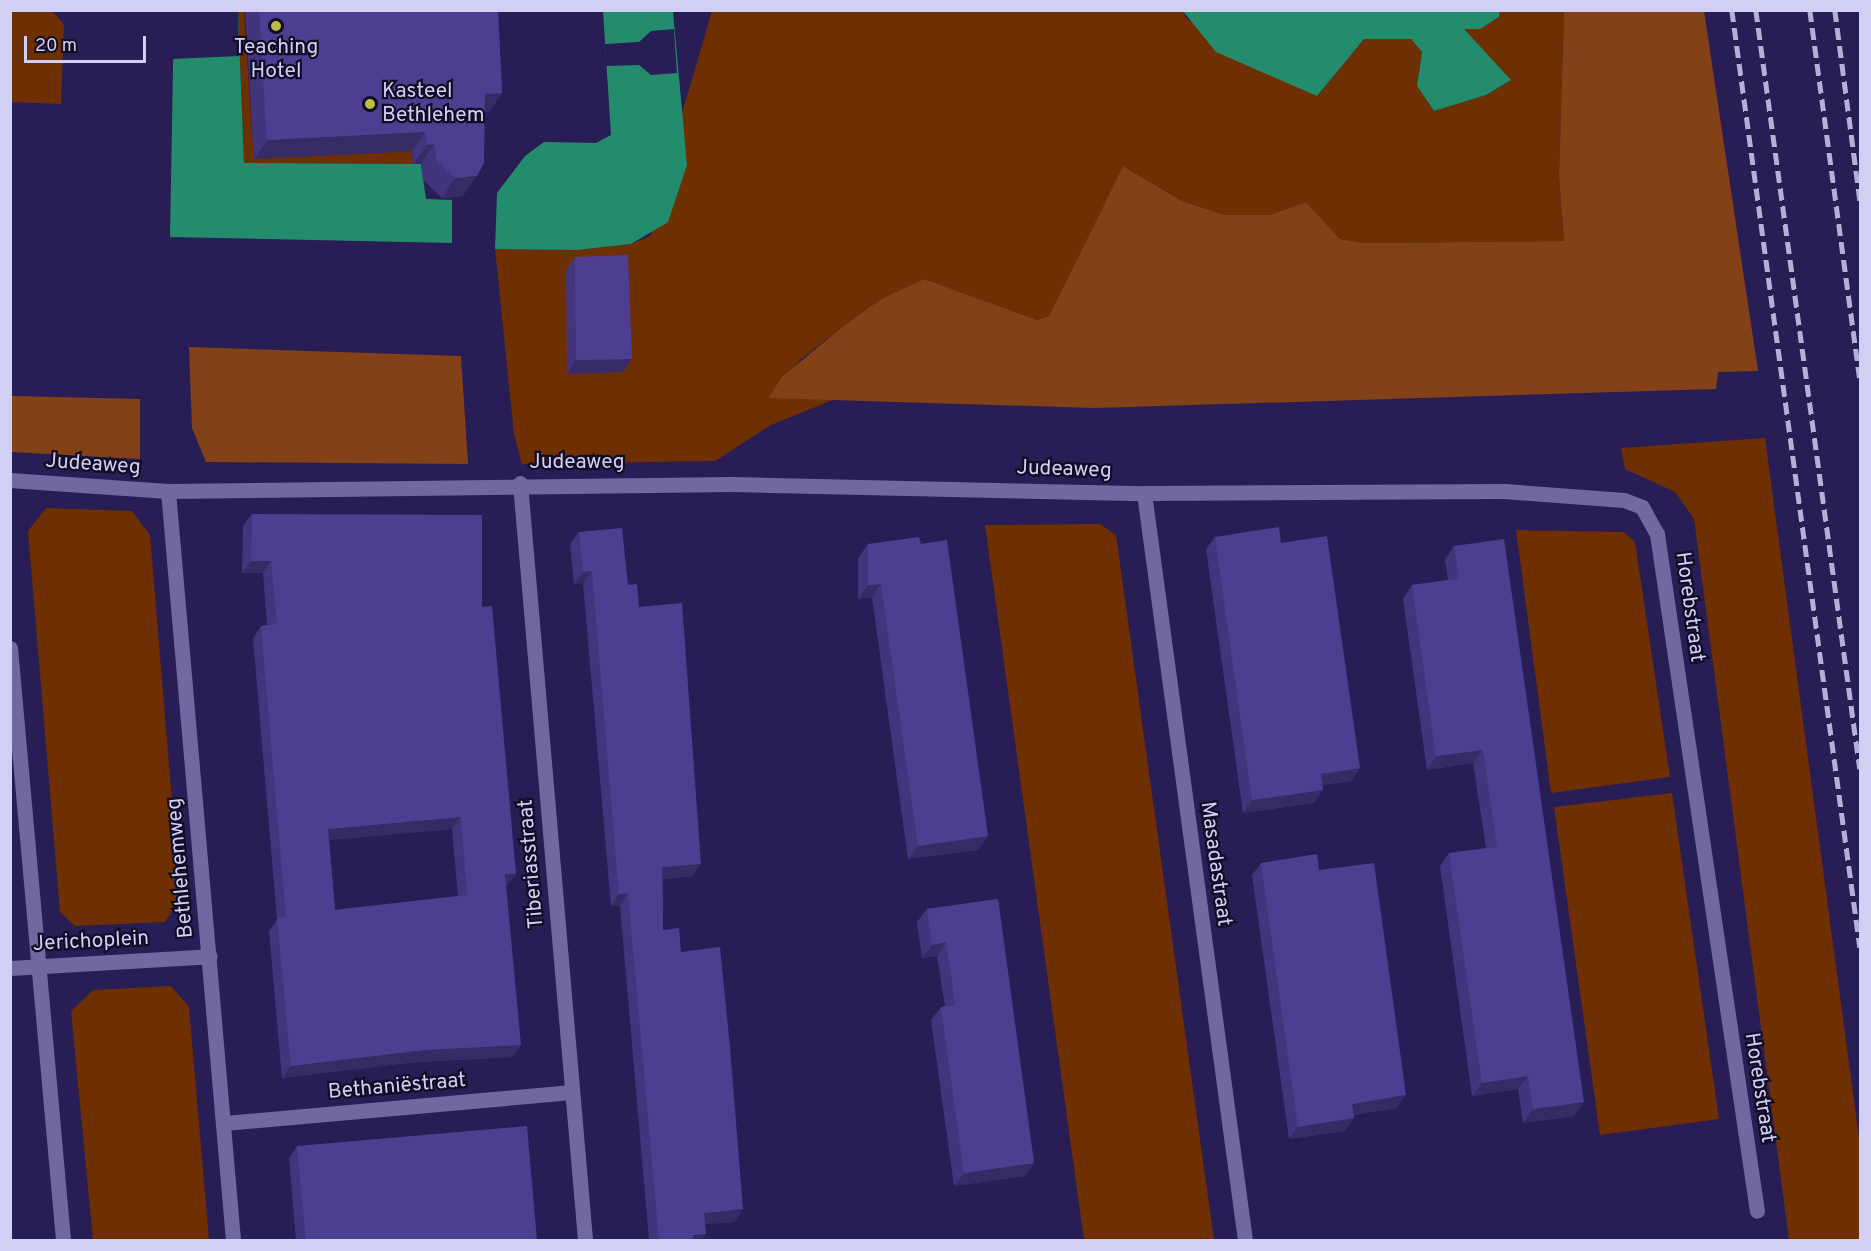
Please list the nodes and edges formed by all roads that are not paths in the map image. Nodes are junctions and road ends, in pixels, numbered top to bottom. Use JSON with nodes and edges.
{"nodes":[{"id":1,"x":10,"y":480,"type":"edge"},
{"id":2,"x":520,"y":483,"type":"junction"},
{"id":3,"x":168,"y":491,"type":"junction"},
{"id":4,"x":1144,"y":493,"type":"junction"},
{"id":5,"x":10,"y":648,"type":"edge"},
{"id":6,"x":210,"y":956,"type":"junction"},
{"id":7,"x":41,"y":965,"type":"junction"},
{"id":8,"x":10,"y":968,"type":"edge"},
{"id":9,"x":572,"y":1092,"type":"junction"},
{"id":10,"x":225,"y":1123,"type":"junction"},
{"id":11,"x":1757,"y":1211,"type":"dead end"},
{"id":12,"x":63,"y":1240,"type":"edge"},
{"id":13,"x":233,"y":1240,"type":"edge"},
{"id":14,"x":585,"y":1240,"type":"edge"},
{"id":15,"x":1245,"y":1240,"type":"edge"}],
"edges":[{"from":1,"to":3,"type":"street","name":"Judeaweg"},
{"from":2,"to":3,"type":"street","name":"Judeaweg"},
{"from":2,"to":4,"type":"street","name":"Judeaweg"},
{"from":2,"to":9,"type":"street","name":"Tiberiasstraat"},
{"from":3,"to":6,"type":"street","name":"Bethlehemweg"},
{"from":4,"to":11,"type":"street","name":"Horebstraat"},
{"from":4,"to":15,"type":"street","name":"Masadastraat"},
{"from":5,"to":7,"type":"street"},
{"from":6,"to":7,"type":"street","name":"Jerichoplein"},
{"from":6,"to":10,"type":"street","name":"Bethlehemweg"},
{"from":7,"to":8,"type":"street","name":"Jerichoplein"},
{"from":7,"to":12,"type":"street"},
{"from":9,"to":10,"type":"street","name":"Bethaniëstraat"},
{"from":9,"to":14,"type":"street","name":"Tiberiasstraat"},
{"from":10,"to":13,"type":"street","name":"Bethlehemweg"}]}
